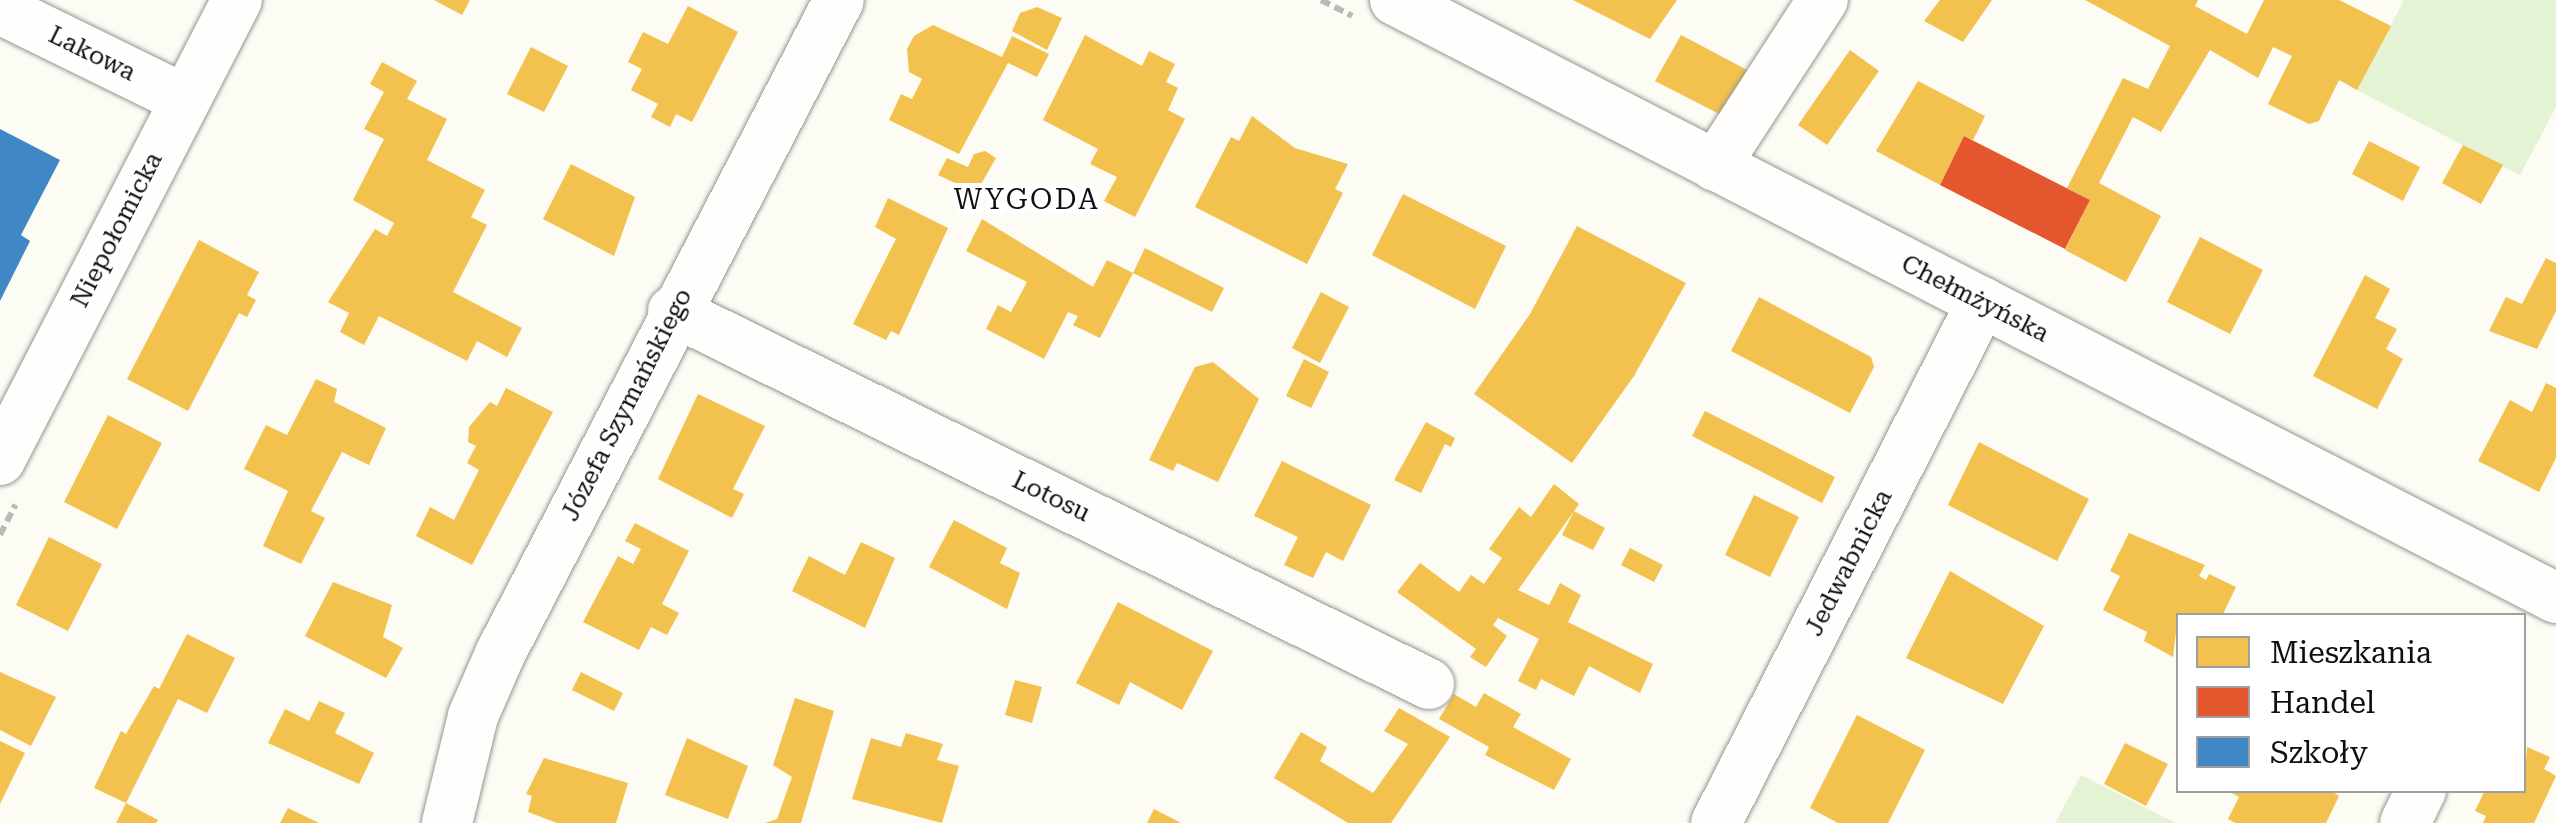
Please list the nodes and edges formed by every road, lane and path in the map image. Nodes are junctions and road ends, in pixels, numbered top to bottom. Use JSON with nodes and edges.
{"nodes":[{"id":1,"x":237,"y":0,"type":"edge"},
{"id":2,"x":839,"y":0,"type":"edge"},
{"id":3,"x":1395,"y":0,"type":"edge"},
{"id":4,"x":1822,"y":0,"type":"edge"},
{"id":5,"x":0,"y":9,"type":"edge"},
{"id":6,"x":184,"y":99,"type":"junction"},
{"id":7,"x":1715,"y":166,"type":"junction"},
{"id":8,"x":1982,"y":302,"type":"junction"},
{"id":9,"x":673,"y":311,"type":"junction"},
{"id":10,"x":0,"y":460,"type":"edge"},
{"id":11,"x":2529,"y":598,"type":"edge"},
{"id":12,"x":1429,"y":684,"type":"dead end"},
{"id":13,"x":2419,"y":793,"type":"edge"},
{"id":14,"x":447,"y":823,"type":"edge"},
{"id":15,"x":1716,"y":823,"type":"edge"},
{"id":16,"x":2404,"y":823,"type":"edge"}],
"edges":[{"from":1,"to":6,"type":"street","name":"Niepołomicka"},
{"from":2,"to":9,"type":"street","name":"Józefa Szymańskiego"},
{"from":3,"to":7,"type":"street","name":"Chełmżyńska"},
{"from":4,"to":7,"type":"street"},
{"from":5,"to":6,"type":"street","name":"Lakowa"},
{"from":6,"to":10,"type":"street","name":"Niepołomicka"},
{"from":7,"to":8,"type":"street","name":"Chełmżyńska"},
{"from":8,"to":11,"type":"street","name":"Chełmżyńska"},
{"from":8,"to":15,"type":"street","name":"Jedwabnicka"},
{"from":9,"to":12,"type":"street","name":"Lotosu"},
{"from":9,"to":14,"type":"street","name":"Józefa Szymańskiego"},
{"from":13,"to":16,"type":"street"}]}
